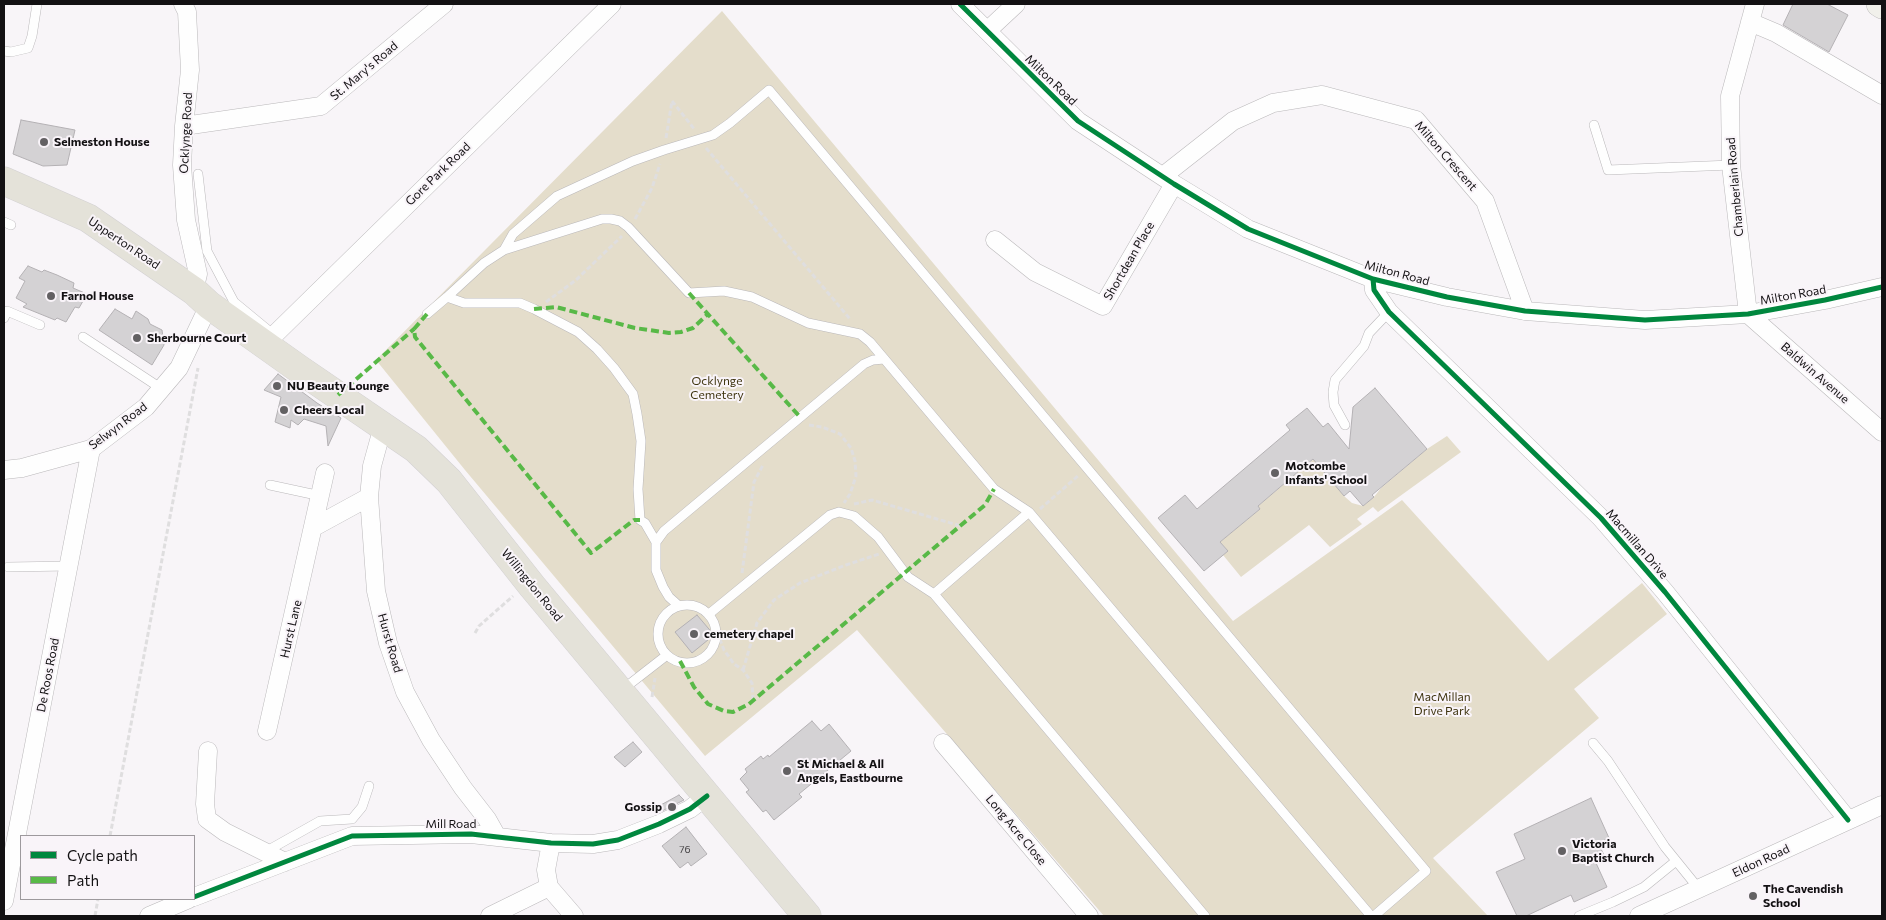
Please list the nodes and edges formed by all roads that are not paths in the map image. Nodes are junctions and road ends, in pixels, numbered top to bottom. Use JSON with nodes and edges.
{"nodes":[{"id":1,"x":37,"y":4,"type":"edge"},
{"id":2,"x":183,"y":4,"type":"edge"},
{"id":3,"x":444,"y":4,"type":"edge"},
{"id":4,"x":612,"y":4,"type":"edge"},
{"id":5,"x":960,"y":4,"type":"edge"},
{"id":6,"x":1016,"y":4,"type":"edge"},
{"id":7,"x":1755,"y":4,"type":"edge"},
{"id":8,"x":1750,"y":22,"type":"junction"},
{"id":9,"x":987,"y":31,"type":"junction"},
{"id":10,"x":4,"y":51,"type":"edge"},
{"id":11,"x":1882,"y":95,"type":"edge"},
{"id":12,"x":1594,"y":125,"type":"dead end"},
{"id":13,"x":184,"y":126,"type":"junction"},
{"id":14,"x":1731,"y":165,"type":"junction"},
{"id":15,"x":198,"y":174,"type":"dead end"},
{"id":16,"x":1169,"y":180,"type":"junction"},
{"id":17,"x":4,"y":181,"type":"edge"},
{"id":18,"x":995,"y":240,"type":"dead end"},
{"id":19,"x":504,"y":250,"type":"junction"},
{"id":20,"x":1373,"y":279,"type":"junction"},
{"id":21,"x":1882,"y":286,"type":"edge"},
{"id":22,"x":202,"y":298,"type":"junction"},
{"id":23,"x":447,"y":298,"type":"junction"},
{"id":24,"x":1525,"y":311,"type":"junction"},
{"id":25,"x":1389,"y":312,"type":"junction"},
{"id":26,"x":427,"y":314,"type":"dead end"},
{"id":27,"x":1748,"y":314,"type":"junction"},
{"id":28,"x":4,"y":318,"type":"edge"},
{"id":29,"x":40,"y":325,"type":"dead end"},
{"id":30,"x":83,"y":337,"type":"dead end"},
{"id":31,"x":270,"y":340,"type":"junction"},
{"id":32,"x":884,"y":358,"type":"junction"},
{"id":33,"x":162,"y":389,"type":"junction"},
{"id":34,"x":1345,"y":425,"type":"dead end"},
{"id":35,"x":383,"y":426,"type":"junction"},
{"id":36,"x":1882,"y":432,"type":"edge"},
{"id":37,"x":91,"y":449,"type":"junction"},
{"id":38,"x":4,"y":470,"type":"edge"},
{"id":39,"x":325,"y":474,"type":"dead end"},
{"id":40,"x":270,"y":486,"type":"dead end"},
{"id":41,"x":321,"y":496,"type":"junction"},
{"id":42,"x":369,"y":497,"type":"junction"},
{"id":43,"x":1029,"y":512,"type":"junction"},
{"id":44,"x":314,"y":527,"type":"junction"},
{"id":45,"x":656,"y":542,"type":"junction"},
{"id":46,"x":69,"y":566,"type":"junction"},
{"id":47,"x":8,"y":567,"type":"dead end"},
{"id":48,"x":934,"y":594,"type":"junction"},
{"id":49,"x":679,"y":606,"type":"junction"},
{"id":50,"x":709,"y":614,"type":"junction"},
{"id":51,"x":667,"y":655,"type":"junction"},
{"id":52,"x":620,"y":692,"type":"junction"},
{"id":53,"x":267,"y":731,"type":"dead end"},
{"id":54,"x":943,"y":743,"type":"dead end"},
{"id":55,"x":1593,"y":744,"type":"dead end"},
{"id":56,"x":208,"y":751,"type":"dead end"},
{"id":57,"x":369,"y":786,"type":"dead end"},
{"id":58,"x":707,"y":796,"type":"junction"},
{"id":59,"x":1880,"y":810,"type":"edge"},
{"id":60,"x":1848,"y":820,"type":"junction"},
{"id":61,"x":496,"y":836,"type":"junction"},
{"id":62,"x":551,"y":844,"type":"junction"},
{"id":63,"x":264,"y":852,"type":"junction"},
{"id":64,"x":1676,"y":861,"type":"junction"},
{"id":65,"x":285,"y":862,"type":"junction"},
{"id":66,"x":549,"y":887,"type":"junction"},
{"id":67,"x":1699,"y":889,"type":"junction"},
{"id":68,"x":195,"y":897,"type":"edge"},
{"id":69,"x":188,"y":900,"type":"edge"},
{"id":70,"x":4,"y":901,"type":"edge"},
{"id":71,"x":172,"y":911,"type":"edge"},
{"id":72,"x":149,"y":916,"type":"edge"},
{"id":73,"x":491,"y":916,"type":"edge"},
{"id":74,"x":574,"y":916,"type":"edge"},
{"id":75,"x":806,"y":916,"type":"edge"},
{"id":76,"x":1089,"y":916,"type":"edge"},
{"id":77,"x":1204,"y":916,"type":"edge"},
{"id":78,"x":1372,"y":916,"type":"edge"},
{"id":79,"x":1579,"y":916,"type":"edge"},
{"id":80,"x":1638,"y":916,"type":"edge"}],
"edges":[{"from":1,"to":10,"type":"lane"},
{"from":2,"to":13,"type":"street","name":"Ocklynge Road"},
{"from":3,"to":13,"type":"street","name":"St. Mary's Road"},
{"from":4,"to":31,"type":"street","name":"Gore Park Road"},
{"from":5,"to":9,"type":"street","name":"Milton Road"},
{"from":6,"to":9,"type":"street"},
{"from":7,"to":8,"type":"street","name":"Chamberlain Road"},
{"from":8,"to":11,"type":"street"},
{"from":8,"to":14,"type":"street","name":"Chamberlain Road"},
{"from":9,"to":16,"type":"street","name":"Milton Road"},
{"from":12,"to":14,"type":"lane"},
{"from":13,"to":22,"type":"street","name":"Ocklynge Road"},
{"from":14,"to":27,"type":"street","name":"Chamberlain Road"},
{"from":15,"to":31,"type":"lane"},
{"from":16,"to":18,"type":"street","name":"Shortdean Place"},
{"from":16,"to":20,"type":"street","name":"Milton Road"},
{"from":16,"to":24,"type":"street","name":"Milton Crescent"},
{"from":17,"to":22,"type":"main road","name":"Upperton Road"},
{"from":19,"to":23,"type":"lane"},
{"from":19,"to":32,"type":"lane"},
{"from":19,"to":78,"type":"lane"},
{"from":20,"to":24,"type":"street","name":"Milton Road"},
{"from":20,"to":25,"type":"street","name":"Macmillan Drive"},
{"from":21,"to":27,"type":"street","name":"Milton Road"},
{"from":22,"to":31,"type":"main road","name":"Willingdon Road"},
{"from":22,"to":33,"type":"street","name":"Selwyn Road"},
{"from":23,"to":26,"type":"lane"},
{"from":23,"to":45,"type":"lane"},
{"from":24,"to":27,"type":"street","name":"Milton Road"},
{"from":25,"to":34,"type":"lane"},
{"from":25,"to":60,"type":"street","name":"Macmillan Drive"},
{"from":27,"to":36,"type":"street","name":"Baldwin Avenue"},
{"from":28,"to":29,"type":"lane"},
{"from":30,"to":33,"type":"lane"},
{"from":31,"to":35,"type":"main road","name":"Willingdon Road"},
{"from":32,"to":43,"type":"lane"},
{"from":32,"to":45,"type":"lane"},
{"from":33,"to":37,"type":"street","name":"Selwyn Road"},
{"from":35,"to":42,"type":"street","name":"Hurst Road"},
{"from":35,"to":52,"type":"main road","name":"Willingdon Road"},
{"from":37,"to":38,"type":"street","name":"Selwyn Road"},
{"from":37,"to":46,"type":"street","name":"De Roos Road"},
{"from":39,"to":41,"type":"street","name":"Hurst Lane"},
{"from":40,"to":41,"type":"lane"},
{"from":41,"to":44,"type":"street","name":"Hurst Lane"},
{"from":42,"to":44,"type":"street"},
{"from":42,"to":61,"type":"street","name":"Hurst Road"},
{"from":43,"to":48,"type":"lane"},
{"from":43,"to":78,"type":"lane"},
{"from":44,"to":53,"type":"street","name":"Hurst Lane"},
{"from":45,"to":49,"type":"lane"},
{"from":46,"to":47,"type":"lane"},
{"from":46,"to":70,"type":"street","name":"De Roos Road"},
{"from":48,"to":50,"type":"lane"},
{"from":48,"to":77,"type":"lane"},
{"from":49,"to":50,"type":"lane"},
{"from":49,"to":51,"type":"lane"},
{"from":50,"to":51,"type":"lane"},
{"from":51,"to":52,"type":"lane"},
{"from":52,"to":58,"type":"main road","name":"Willingdon Road"},
{"from":54,"to":76,"type":"street","name":"Long Acre Close"},
{"from":55,"to":64,"type":"lane"},
{"from":56,"to":63,"type":"street"},
{"from":57,"to":63,"type":"lane"},
{"from":58,"to":62,"type":"street","name":"Mill Road"},
{"from":58,"to":75,"type":"main road","name":"Willingdon Road"},
{"from":59,"to":60,"type":"street","name":"Eldon Road"},
{"from":60,"to":67,"type":"street","name":"Eldon Road"},
{"from":61,"to":62,"type":"street","name":"Mill Road"},
{"from":61,"to":65,"type":"street","name":"Mill Road"},
{"from":62,"to":66,"type":"street"},
{"from":63,"to":65,"type":"street"},
{"from":64,"to":67,"type":"lane"},
{"from":64,"to":79,"type":"lane"},
{"from":65,"to":68,"type":"street","name":"Mill Road"},
{"from":66,"to":73,"type":"street"},
{"from":66,"to":74,"type":"street"},
{"from":67,"to":80,"type":"street","name":"Eldon Road"},
{"from":69,"to":71,"type":"street"},
{"from":71,"to":72,"type":"street"}]}
